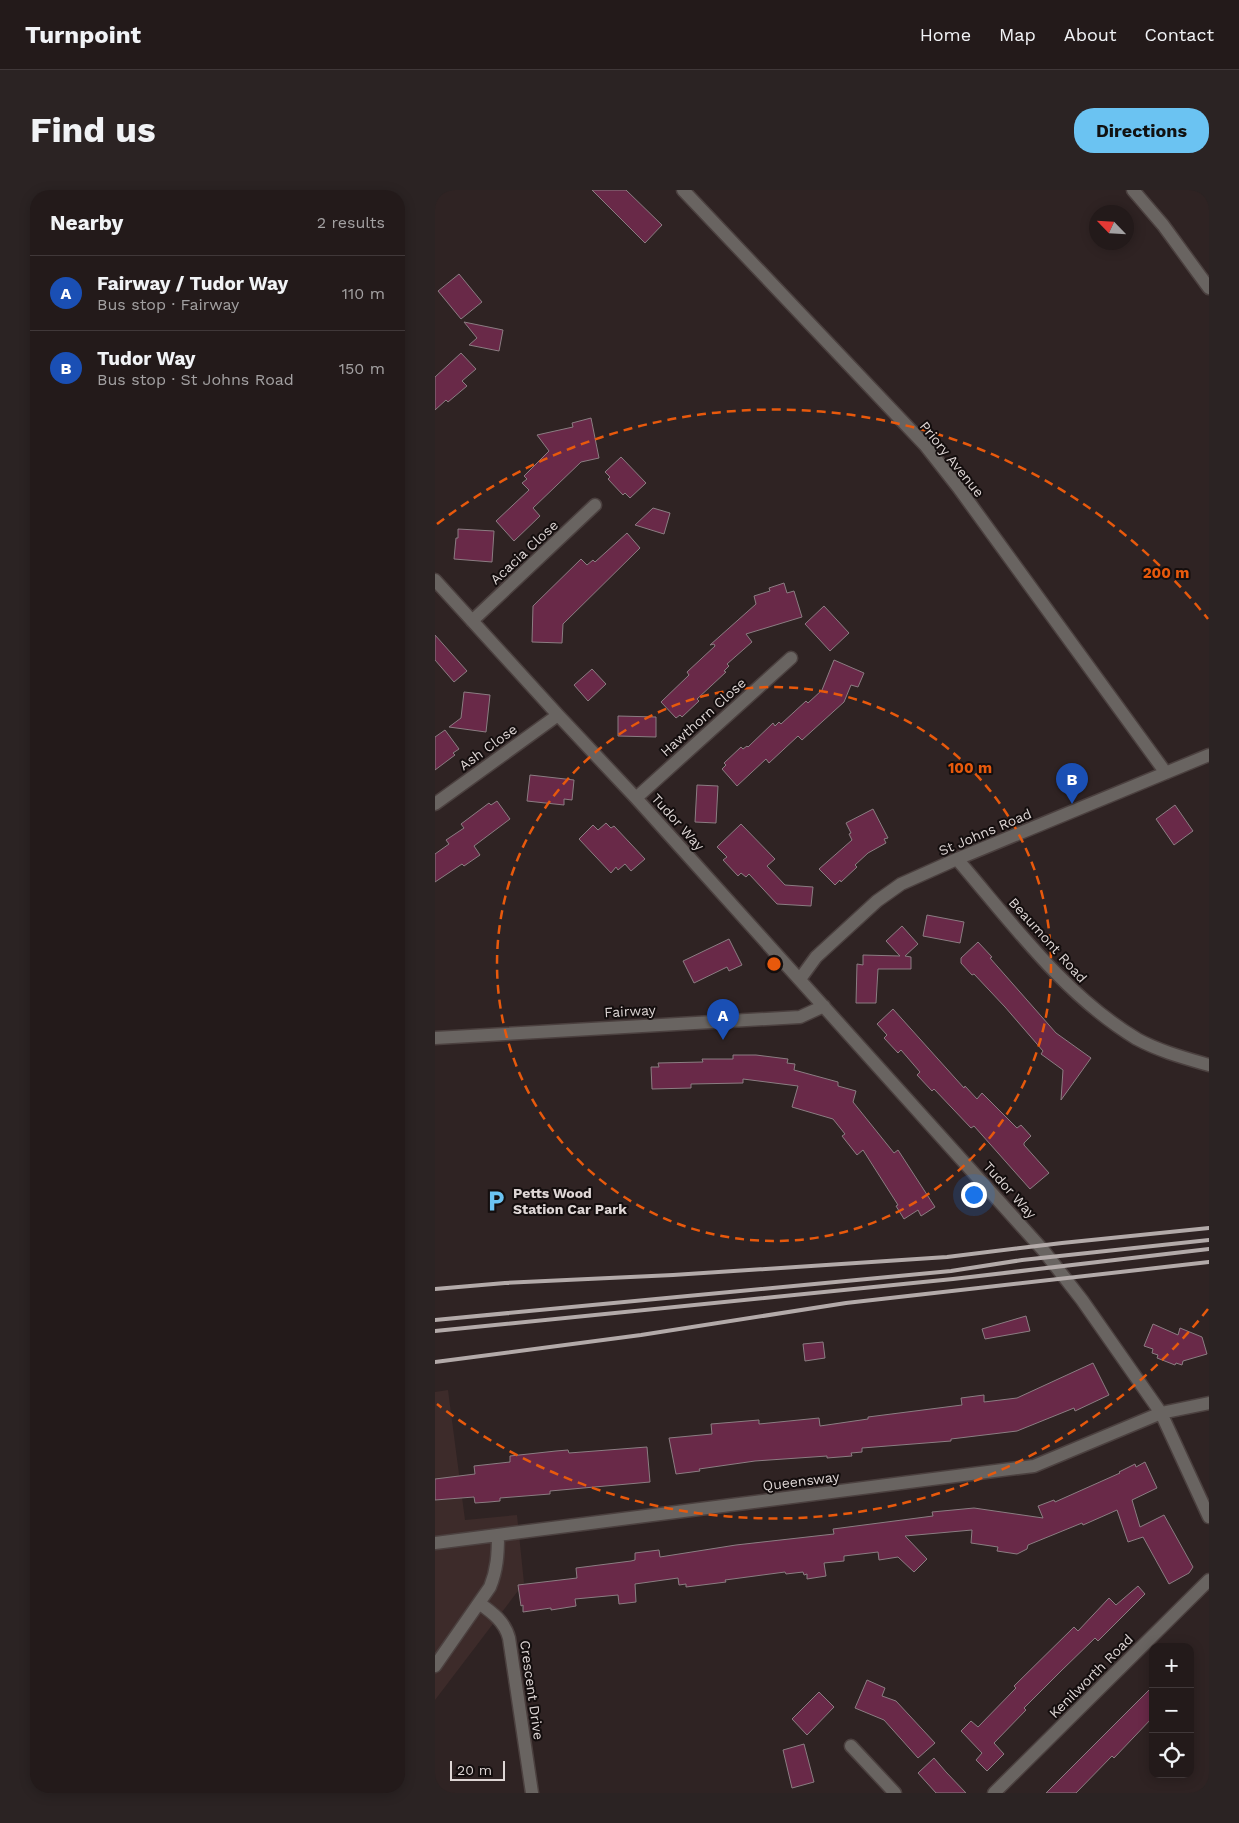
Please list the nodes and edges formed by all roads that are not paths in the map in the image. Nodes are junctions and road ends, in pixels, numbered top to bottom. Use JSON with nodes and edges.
{"nodes":[{"id":1,"x":683,"y":190,"type":"edge"},
{"id":2,"x":1133,"y":190,"type":"edge"},
{"id":3,"x":1209,"y":288,"type":"edge"},
{"id":4,"x":595,"y":505,"type":"dead end"},
{"id":5,"x":435,"y":580,"type":"edge"},
{"id":6,"x":472,"y":620,"type":"junction"},
{"id":7,"x":791,"y":658,"type":"dead end"},
{"id":8,"x":558,"y":715,"type":"junction"},
{"id":9,"x":1209,"y":755,"type":"edge"},
{"id":10,"x":1166,"y":773,"type":"junction"},
{"id":11,"x":636,"y":798,"type":"junction"},
{"id":12,"x":435,"y":804,"type":"edge"},
{"id":13,"x":957,"y":859,"type":"junction"},
{"id":14,"x":800,"y":979,"type":"junction"},
{"id":15,"x":824,"y":1006,"type":"junction"},
{"id":16,"x":435,"y":1038,"type":"edge"},
{"id":17,"x":1209,"y":1065,"type":"edge"},
{"id":18,"x":1209,"y":1403,"type":"edge"},
{"id":19,"x":1161,"y":1413,"type":"junction"},
{"id":20,"x":1209,"y":1517,"type":"edge"},
{"id":21,"x":497,"y":1535,"type":"junction"},
{"id":22,"x":435,"y":1543,"type":"edge"},
{"id":23,"x":1209,"y":1580,"type":"edge"},
{"id":24,"x":479,"y":1603,"type":"junction"},
{"id":25,"x":435,"y":1666,"type":"edge"},
{"id":26,"x":851,"y":1746,"type":"dead end"},
{"id":27,"x":531,"y":1793,"type":"edge"},
{"id":28,"x":895,"y":1793,"type":"edge"},
{"id":29,"x":994,"y":1793,"type":"edge"}],
"edges":[{"from":1,"to":10,"type":"street","name":"Priory Avenue"},
{"from":2,"to":3,"type":"street"},
{"from":4,"to":6,"type":"street","name":"Acacia Close"},
{"from":5,"to":6,"type":"street","name":"Tudor Way"},
{"from":6,"to":8,"type":"street","name":"Tudor Way"},
{"from":7,"to":11,"type":"street","name":"Hawthorn Close"},
{"from":8,"to":11,"type":"street","name":"Tudor Way"},
{"from":8,"to":12,"type":"street","name":"Ash Close"},
{"from":9,"to":10,"type":"street","name":"St Johns Road"},
{"from":10,"to":13,"type":"street","name":"St Johns Road"},
{"from":11,"to":14,"type":"street","name":"Tudor Way"},
{"from":13,"to":14,"type":"street","name":"St Johns Road"},
{"from":13,"to":17,"type":"street","name":"Beaumont Road"},
{"from":14,"to":15,"type":"street","name":"Tudor Way"},
{"from":15,"to":16,"type":"street","name":"Fairway"},
{"from":15,"to":19,"type":"street","name":"Tudor Way"},
{"from":18,"to":19,"type":"street","name":"Queensway"},
{"from":19,"to":20,"type":"street","name":"Tudor Way"},
{"from":19,"to":21,"type":"street","name":"Queensway"},
{"from":21,"to":22,"type":"street","name":"Queensway"},
{"from":21,"to":24,"type":"street"},
{"from":23,"to":29,"type":"street","name":"Kenilworth Road"},
{"from":24,"to":25,"type":"street"},
{"from":24,"to":27,"type":"street","name":"Crescent Drive"},
{"from":26,"to":28,"type":"street"}]}
